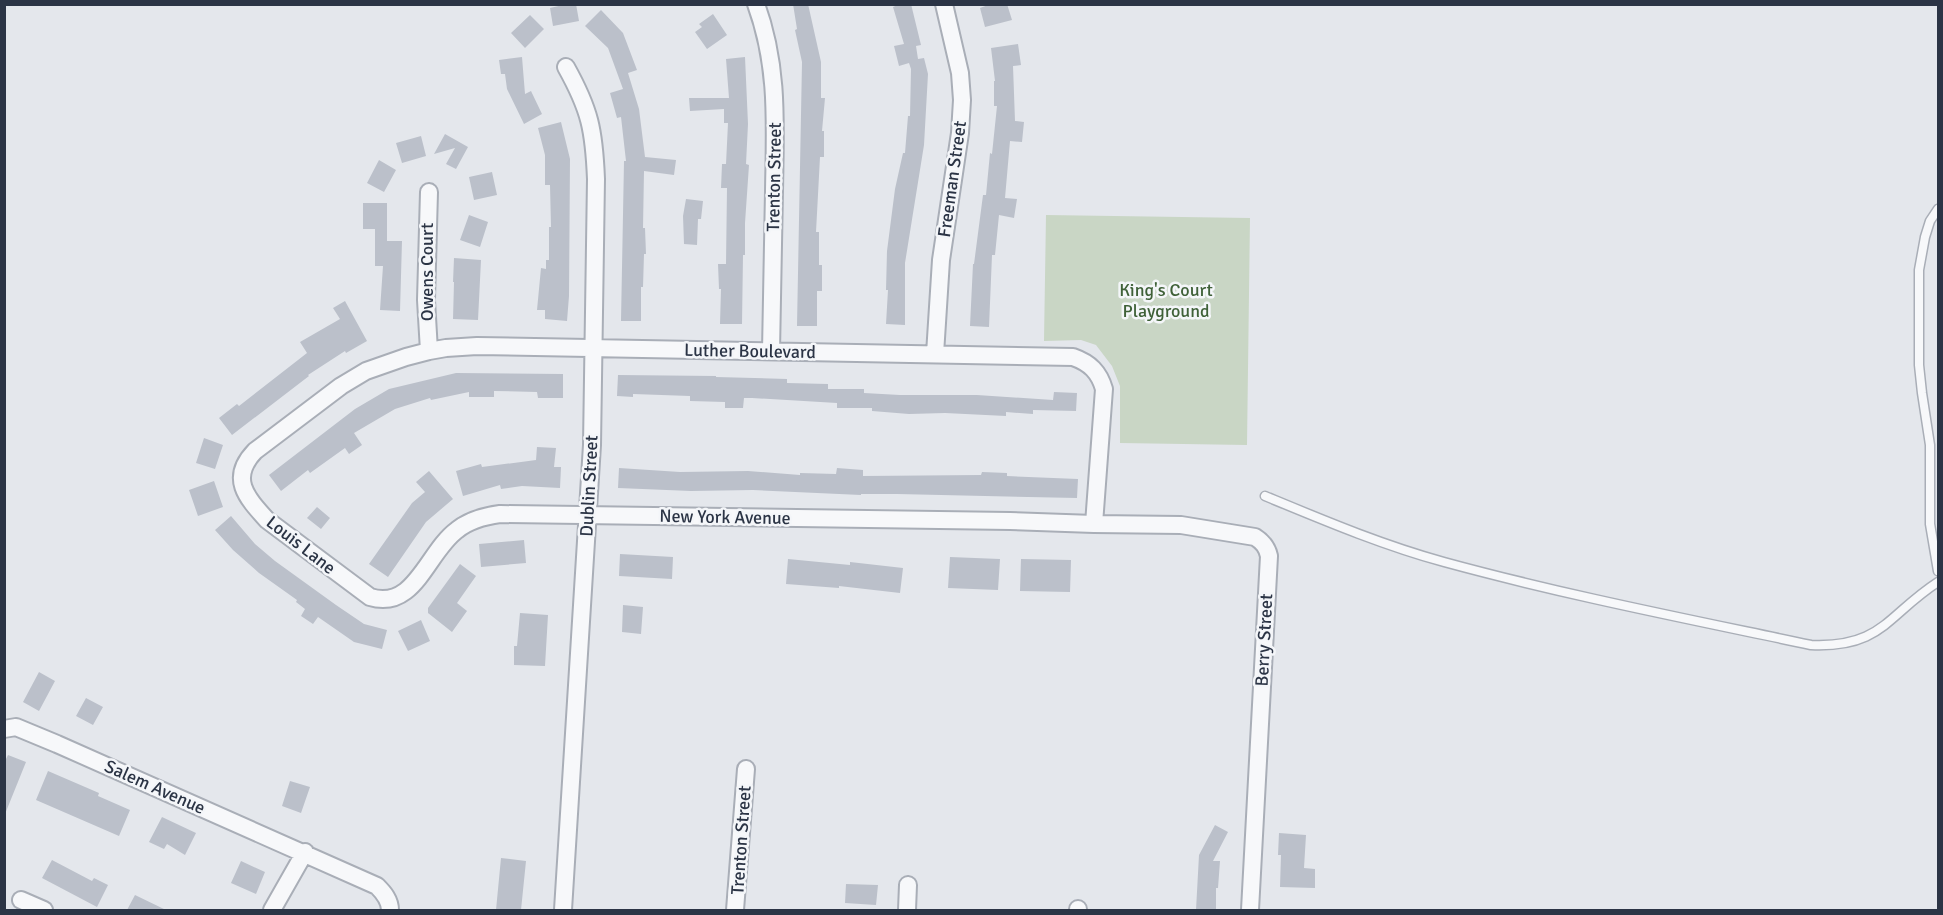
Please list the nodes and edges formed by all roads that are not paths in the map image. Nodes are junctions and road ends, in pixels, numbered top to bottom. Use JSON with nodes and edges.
{"nodes":[{"id":1,"x":756,"y":4,"type":"edge"},
{"id":2,"x":944,"y":4,"type":"edge"},
{"id":3,"x":567,"y":67,"type":"dead end"},
{"id":4,"x":429,"y":192,"type":"dead end"},
{"id":5,"x":1938,"y":210,"type":"edge"},
{"id":6,"x":593,"y":349,"type":"junction"},
{"id":7,"x":429,"y":351,"type":"junction"},
{"id":8,"x":771,"y":351,"type":"junction"},
{"id":9,"x":935,"y":354,"type":"junction"},
{"id":10,"x":270,"y":440,"type":"joint"},
{"id":11,"x":1265,"y":496,"type":"dead end"},
{"id":12,"x":588,"y":514,"type":"junction"},
{"id":13,"x":1094,"y":524,"type":"junction"},
{"id":14,"x":1938,"y":571,"type":"edge"},
{"id":15,"x":1938,"y":582,"type":"edge"},
{"id":16,"x":390,"y":600,"type":"joint"},
{"id":17,"x":4,"y":729,"type":"edge"},
{"id":18,"x":746,"y":769,"type":"dead end"},
{"id":19,"x":305,"y":852,"type":"junction"},
{"id":20,"x":908,"y":885,"type":"dead end"},
{"id":21,"x":21,"y":900,"type":"dead end"},
{"id":22,"x":44,"y":910,"type":"edge"},
{"id":23,"x":272,"y":910,"type":"edge"},
{"id":24,"x":390,"y":910,"type":"edge"},
{"id":25,"x":562,"y":910,"type":"edge"},
{"id":26,"x":735,"y":910,"type":"edge"},
{"id":27,"x":906,"y":910,"type":"edge"},
{"id":28,"x":1250,"y":910,"type":"edge"}],
"edges":[{"from":1,"to":8,"type":"street","name":"Trenton Street"},
{"from":2,"to":9,"type":"street","name":"Freeman Street"},
{"from":3,"to":6,"type":"street","name":"Dublin Street"},
{"from":4,"to":7,"type":"street","name":"Owens Court"},
{"from":5,"to":14,"type":"lane"},
{"from":6,"to":7,"type":"street","name":"Luther Boulevard"},
{"from":6,"to":8,"type":"street","name":"Luther Boulevard"},
{"from":6,"to":12,"type":"street","name":"Dublin Street"},
{"from":7,"to":10,"type":"street","name":"Luther Boulevard"},
{"from":8,"to":9,"type":"street","name":"Luther Boulevard"},
{"from":9,"to":13,"type":"street","name":"Luther Boulevard"},
{"from":10,"to":16,"type":"street","name":"Louis Lane"},
{"from":11,"to":15,"type":"lane"},
{"from":12,"to":13,"type":"street","name":"New York Avenue"},
{"from":12,"to":16,"type":"street","name":"New York Avenue"},
{"from":12,"to":25,"type":"street","name":"Dublin Street"},
{"from":13,"to":28,"type":"street","name":"Berry Street"},
{"from":17,"to":19,"type":"street","name":"Salem Avenue"},
{"from":18,"to":26,"type":"street","name":"Trenton Street"},
{"from":19,"to":23,"type":"street"},
{"from":19,"to":24,"type":"street","name":"Salem Avenue"},
{"from":20,"to":27,"type":"street"},
{"from":21,"to":22,"type":"street"}]}
